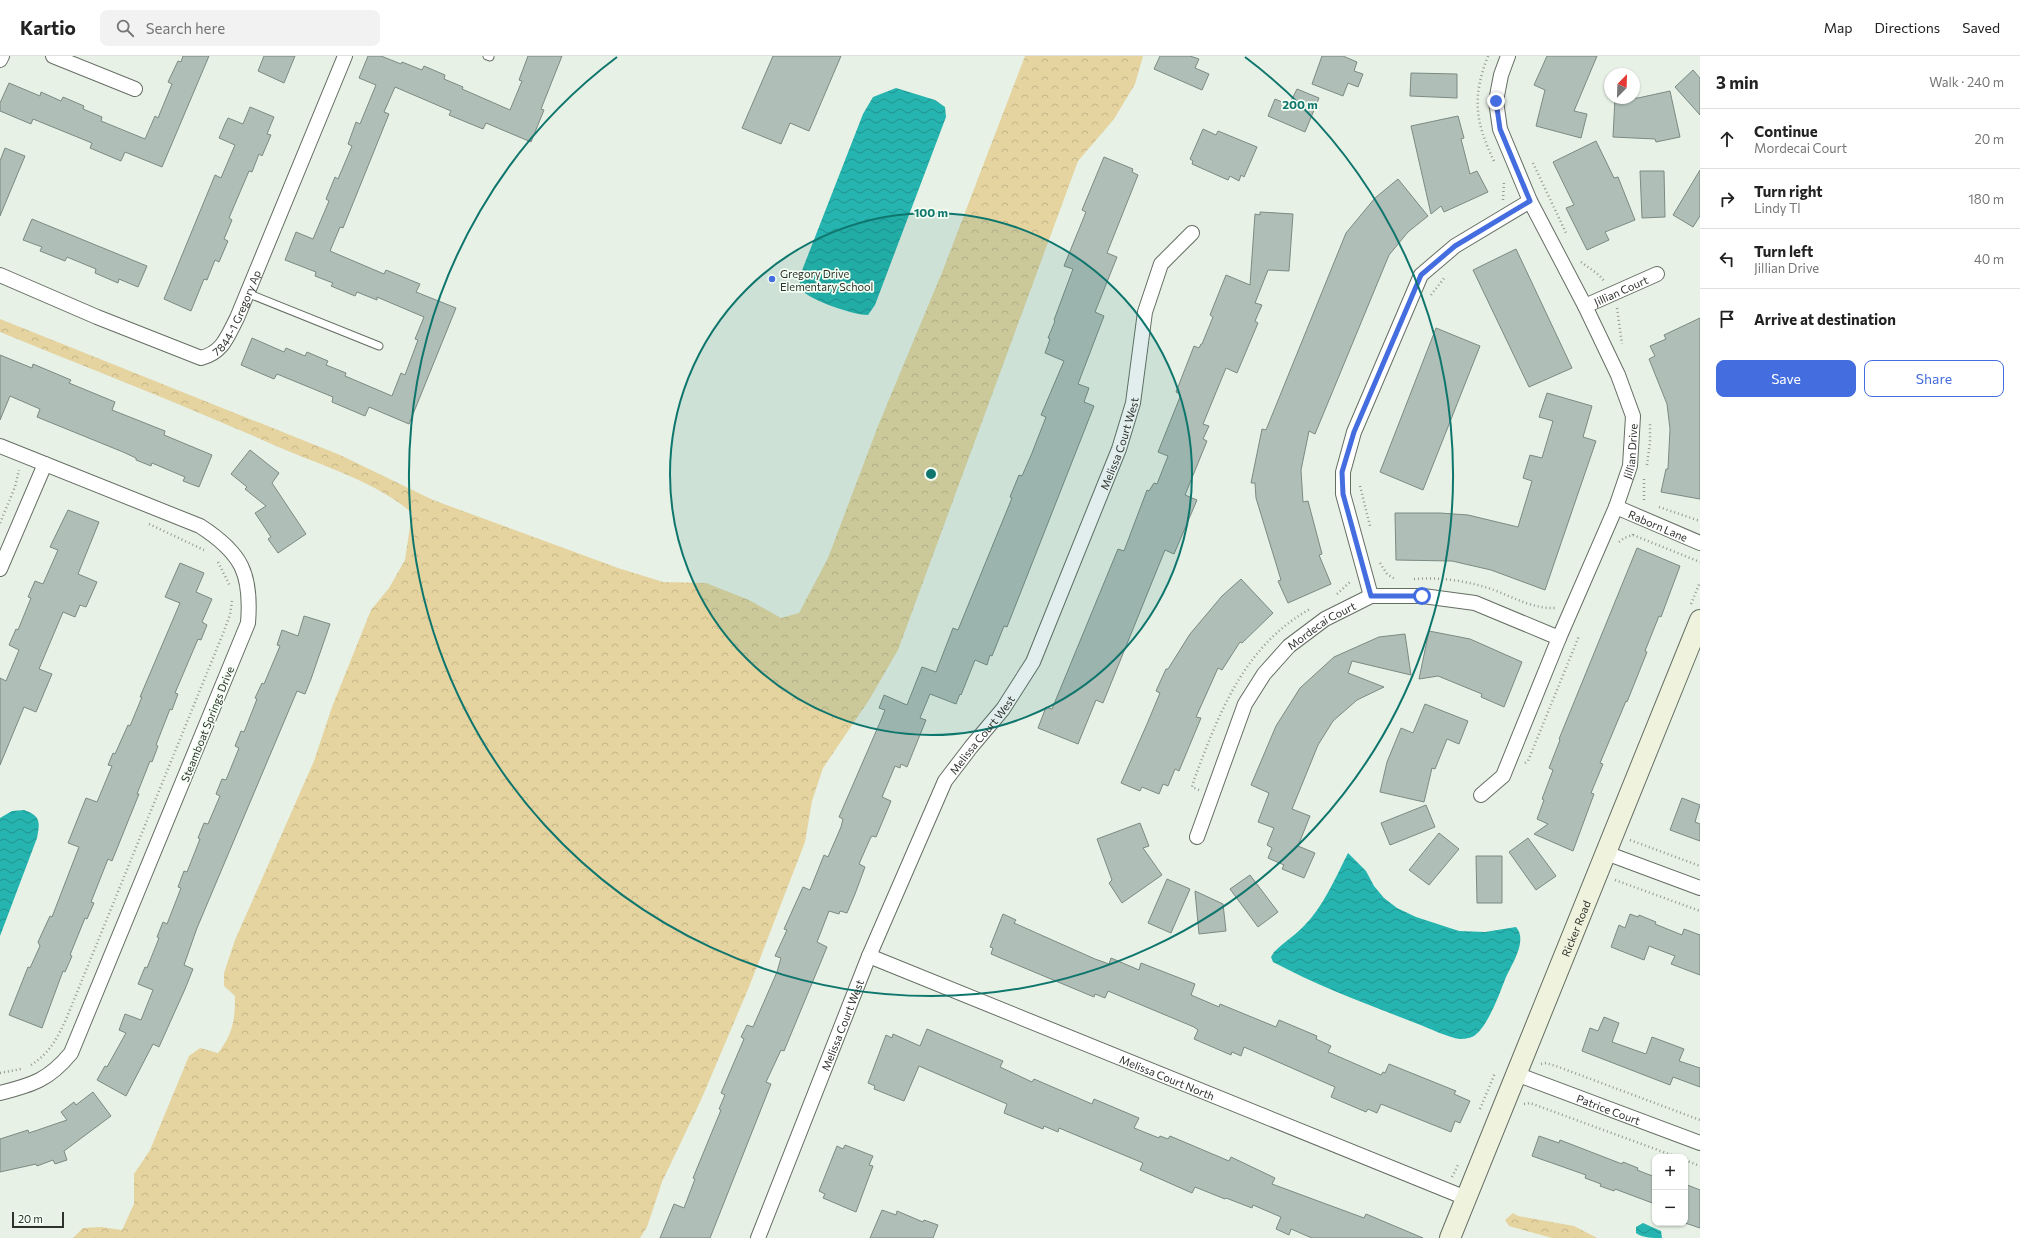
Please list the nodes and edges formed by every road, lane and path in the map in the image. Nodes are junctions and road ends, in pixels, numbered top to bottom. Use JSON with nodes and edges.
{"nodes":[{"id":1,"x":2,"y":56,"type":"edge"},
{"id":2,"x":53,"y":56,"type":"edge"},
{"id":3,"x":345,"y":56,"type":"edge"},
{"id":4,"x":1488,"y":56,"type":"edge"},
{"id":5,"x":1508,"y":56,"type":"edge"},
{"id":6,"x":0,"y":60,"type":"edge"},
{"id":7,"x":135,"y":89,"type":"dead end"},
{"id":8,"x":1497,"y":167,"type":"dead end"},
{"id":9,"x":1504,"y":182,"type":"dead end"},
{"id":10,"x":1530,"y":201,"type":"junction"},
{"id":11,"x":1510,"y":213,"type":"junction"},
{"id":12,"x":1192,"y":233,"type":"dead end"},
{"id":13,"x":1448,"y":273,"type":"dead end"},
{"id":14,"x":1657,"y":274,"type":"dead end"},
{"id":15,"x":0,"y":275,"type":"edge"},
{"id":16,"x":247,"y":293,"type":"junction"},
{"id":17,"x":1428,"y":300,"type":"dead end"},
{"id":18,"x":1585,"y":306,"type":"junction"},
{"id":19,"x":379,"y":346,"type":"dead end"},
{"id":20,"x":0,"y":446,"type":"edge"},
{"id":21,"x":45,"y":464,"type":"junction"},
{"id":22,"x":13,"y":467,"type":"dead end"},
{"id":23,"x":19,"y":470,"type":"junction"},
{"id":24,"x":39,"y":477,"type":"junction"},
{"id":25,"x":1360,"y":482,"type":"dead end"},
{"id":26,"x":1644,"y":501,"type":"dead end"},
{"id":27,"x":1651,"y":504,"type":"dead end"},
{"id":28,"x":1659,"y":506,"type":"dead end"},
{"id":29,"x":1616,"y":507,"type":"junction"},
{"id":30,"x":1700,"y":521,"type":"edge"},
{"id":31,"x":144,"y":522,"type":"dead end"},
{"id":32,"x":0,"y":523,"type":"edge"},
{"id":33,"x":1371,"y":531,"type":"dead end"},
{"id":34,"x":1633,"y":536,"type":"dead end"},
{"id":35,"x":1700,"y":543,"type":"edge"},
{"id":36,"x":205,"y":550,"type":"dead end"},
{"id":37,"x":1378,"y":560,"type":"dead end"},
{"id":38,"x":217,"y":561,"type":"dead end"},
{"id":39,"x":1700,"y":562,"type":"edge"},
{"id":40,"x":0,"y":570,"type":"edge"},
{"id":41,"x":1407,"y":579,"type":"dead end"},
{"id":42,"x":1401,"y":580,"type":"dead end"},
{"id":43,"x":231,"y":593,"type":"dead end"},
{"id":44,"x":1371,"y":596,"type":"junction"},
{"id":45,"x":232,"y":599,"type":"dead end"},
{"id":46,"x":1570,"y":612,"type":"junction"},
{"id":47,"x":1700,"y":620,"type":"edge"},
{"id":48,"x":1559,"y":638,"type":"junction"},
{"id":49,"x":1481,"y":795,"type":"dead end"},
{"id":50,"x":1197,"y":837,"type":"dead end"},
{"id":51,"x":1612,"y":855,"type":"junction"},
{"id":52,"x":1700,"y":866,"type":"edge"},
{"id":53,"x":1700,"y":888,"type":"edge"},
{"id":54,"x":1700,"y":911,"type":"edge"},
{"id":55,"x":869,"y":956,"type":"junction"},
{"id":56,"x":1537,"y":1060,"type":"dead end"},
{"id":57,"x":0,"y":1073,"type":"edge"},
{"id":58,"x":1516,"y":1074,"type":"junction"},
{"id":59,"x":0,"y":1093,"type":"edge"},
{"id":60,"x":1520,"y":1107,"type":"dead end"},
{"id":61,"x":1700,"y":1120,"type":"edge"},
{"id":62,"x":1700,"y":1143,"type":"edge"},
{"id":63,"x":1669,"y":1154,"type":"edge"},
{"id":64,"x":1688,"y":1161,"type":"edge"},
{"id":65,"x":1700,"y":1166,"type":"edge"},
{"id":66,"x":1466,"y":1198,"type":"junction"},
{"id":67,"x":758,"y":1238,"type":"edge"},
{"id":68,"x":1450,"y":1238,"type":"edge"}],
"edges":[{"from":1,"to":6,"type":"street"},
{"from":2,"to":7,"type":"street"},
{"from":3,"to":16,"type":"street","name":"7844-1 Gregory Ap"},
{"from":4,"to":8,"type":"path"},
{"from":5,"to":10,"type":"street","name":"Jillian Drive"},
{"from":9,"to":11,"type":"path"},
{"from":10,"to":11,"type":"street"},
{"from":10,"to":18,"type":"street","name":"Jillian Drive"},
{"from":11,"to":44,"type":"street"},
{"from":12,"to":55,"type":"street","name":"Melissa Court West"},
{"from":13,"to":17,"type":"path"},
{"from":14,"to":18,"type":"street","name":"Jillian Court"},
{"from":15,"to":16,"type":"street","name":"7844-1 Gregory Ap"},
{"from":16,"to":19,"type":"lane"},
{"from":18,"to":29,"type":"street","name":"Jillian Drive"},
{"from":20,"to":21,"type":"street","name":"Steamboat Springs Drive"},
{"from":21,"to":24,"type":"street"},
{"from":21,"to":59,"type":"street","name":"Steamboat Springs Drive"},
{"from":22,"to":23,"type":"path"},
{"from":23,"to":24,"type":"path"},
{"from":23,"to":32,"type":"path"},
{"from":24,"to":40,"type":"street"},
{"from":25,"to":33,"type":"path"},
{"from":26,"to":27,"type":"path"},
{"from":28,"to":30,"type":"path"},
{"from":29,"to":35,"type":"street","name":"Raborn Lane"},
{"from":29,"to":46,"type":"street","name":"Jillian Drive"},
{"from":31,"to":36,"type":"path"},
{"from":34,"to":39,"type":"path"},
{"from":37,"to":42,"type":"path"},
{"from":38,"to":43,"type":"path"},
{"from":41,"to":46,"type":"path"},
{"from":44,"to":48,"type":"street","name":"Mordecai Court"},
{"from":44,"to":50,"type":"street","name":"Mordecai Court"},
{"from":45,"to":57,"type":"path"},
{"from":46,"to":48,"type":"street","name":"Jillian Drive"},
{"from":47,"to":51,"type":"street","name":"Ricker Road"},
{"from":48,"to":49,"type":"street","name":"Jillian Drive"},
{"from":51,"to":52,"type":"path"},
{"from":51,"to":53,"type":"street"},
{"from":51,"to":54,"type":"path"},
{"from":51,"to":58,"type":"street","name":"Ricker Road"},
{"from":55,"to":66,"type":"street","name":"Melissa Court North"},
{"from":55,"to":67,"type":"street","name":"Melissa Court West"},
{"from":56,"to":61,"type":"path"},
{"from":58,"to":62,"type":"street","name":"Patrice Court"},
{"from":58,"to":66,"type":"street","name":"Ricker Road"},
{"from":60,"to":63,"type":"path"},
{"from":64,"to":65,"type":"path"},
{"from":66,"to":68,"type":"street","name":"Ricker Road"}]}
